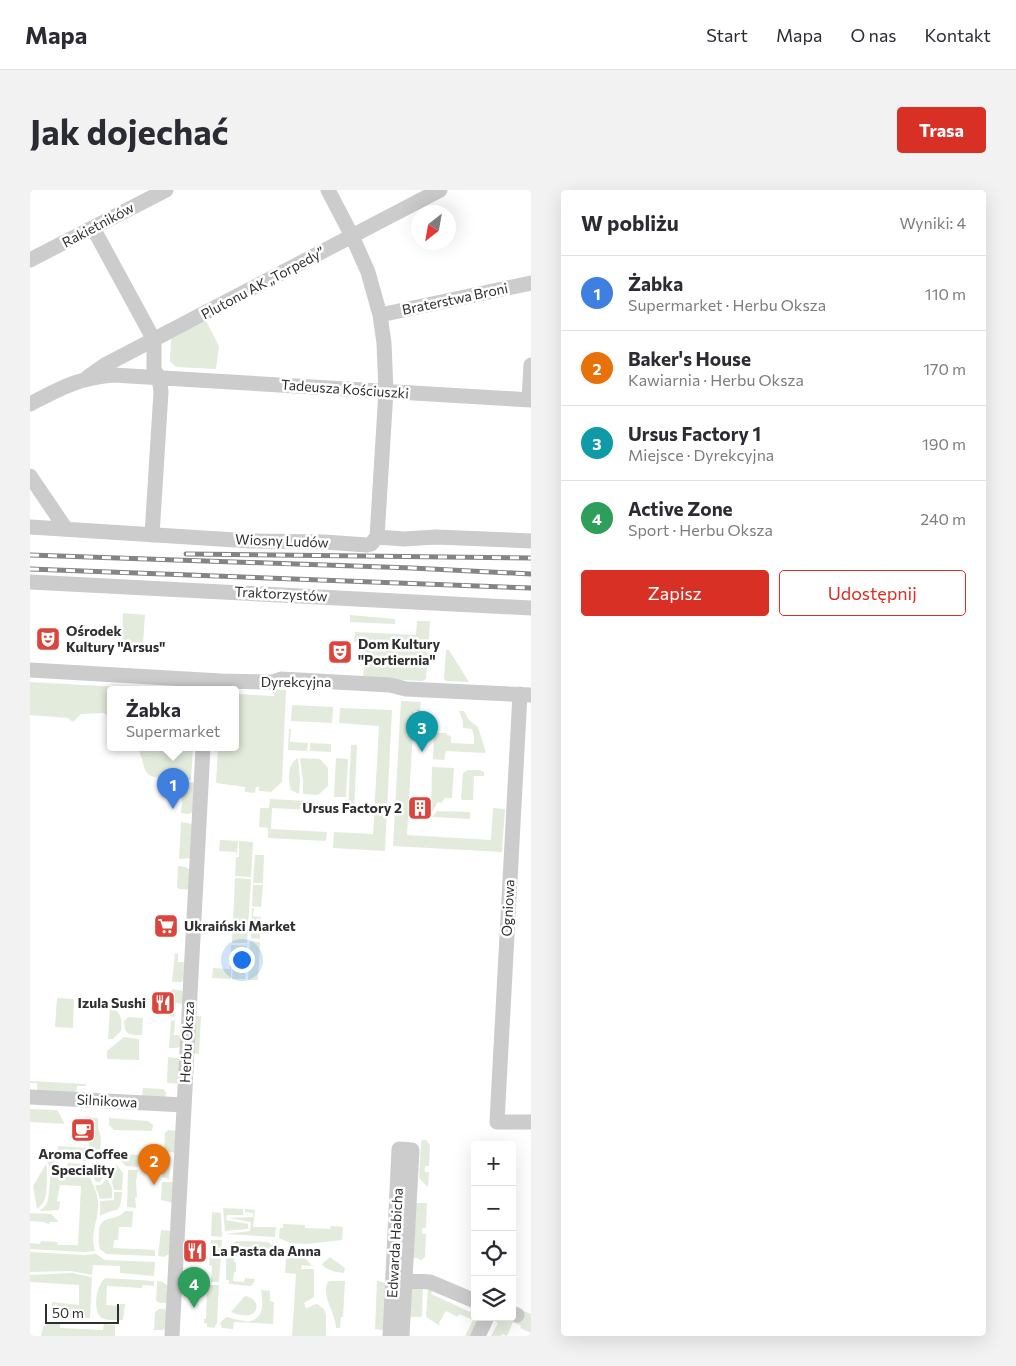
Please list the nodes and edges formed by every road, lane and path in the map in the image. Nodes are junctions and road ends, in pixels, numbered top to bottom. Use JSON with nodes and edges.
{"nodes":[{"id":1,"x":166,"y":190,"type":"edge"},
{"id":2,"x":328,"y":190,"type":"edge"},
{"id":3,"x":440,"y":190,"type":"edge"},
{"id":4,"x":93,"y":228,"type":"junction"},
{"id":5,"x":352,"y":236,"type":"junction"},
{"id":6,"x":30,"y":260,"type":"edge"},
{"id":7,"x":531,"y":283,"type":"edge"},
{"id":8,"x":380,"y":315,"type":"junction"},
{"id":9,"x":159,"y":337,"type":"junction"},
{"id":10,"x":531,"y":365,"type":"edge"},
{"id":11,"x":159,"y":377,"type":"junction"},
{"id":12,"x":87,"y":378,"type":"junction"},
{"id":13,"x":386,"y":391,"type":"junction"},
{"id":14,"x":530,"y":400,"type":"edge"},
{"id":15,"x":30,"y":404,"type":"edge"},
{"id":16,"x":30,"y":476,"type":"edge"},
{"id":17,"x":30,"y":527,"type":"edge"},
{"id":18,"x":66,"y":529,"type":"junction"},
{"id":19,"x":152,"y":535,"type":"junction"},
{"id":20,"x":377,"y":537,"type":"junction"},
{"id":21,"x":531,"y":541,"type":"edge"},
{"id":22,"x":30,"y":582,"type":"edge"},
{"id":23,"x":531,"y":608,"type":"edge"},
{"id":24,"x":30,"y":670,"type":"edge"},
{"id":25,"x":206,"y":686,"type":"edge"},
{"id":26,"x":525,"y":694,"type":"edge"},
{"id":27,"x":203,"y":751,"type":"edge"},
{"id":28,"x":30,"y":1097,"type":"edge"},
{"id":29,"x":184,"y":1105,"type":"junction"},
{"id":30,"x":531,"y":1122,"type":"edge"},
{"id":31,"x":405,"y":1280,"type":"junction"},
{"id":32,"x":471,"y":1298,"type":"edge"},
{"id":33,"x":485,"y":1321,"type":"edge"},
{"id":34,"x":172,"y":1336,"type":"edge"},
{"id":35,"x":390,"y":1336,"type":"edge"},
{"id":36,"x":402,"y":1336,"type":"edge"},
{"id":37,"x":478,"y":1336,"type":"edge"}],
"edges":[{"from":1,"to":4,"type":"street","name":"Rakietników"},
{"from":2,"to":5,"type":"street"},
{"from":3,"to":5,"type":"street","name":"Plutonu AK „Torpedy”"},
{"from":4,"to":6,"type":"street","name":"Rakietników"},
{"from":4,"to":9,"type":"street"},
{"from":5,"to":8,"type":"street"},
{"from":5,"to":9,"type":"street","name":"Plutonu AK „Torpedy”"},
{"from":7,"to":8,"type":"street","name":"Braterstwa Broni"},
{"from":8,"to":13,"type":"street"},
{"from":9,"to":11,"type":"street"},
{"from":9,"to":12,"type":"street","name":"Plutonu AK „Torpedy”"},
{"from":10,"to":14,"type":"street"},
{"from":11,"to":12,"type":"street","name":"Plutonu AK „Torpedy”"},
{"from":11,"to":13,"type":"street","name":"Tadeusza Kościuszki"},
{"from":11,"to":19,"type":"street"},
{"from":12,"to":15,"type":"street","name":"Plutonu AK „Torpedy”"},
{"from":13,"to":14,"type":"street","name":"Tadeusza Kościuszki"},
{"from":13,"to":20,"type":"street"},
{"from":16,"to":18,"type":"street"},
{"from":17,"to":18,"type":"street","name":"Wiosny Ludów"},
{"from":18,"to":19,"type":"street","name":"Wiosny Ludów"},
{"from":19,"to":20,"type":"street","name":"Wiosny Ludów"},
{"from":20,"to":21,"type":"street","name":"Wiosny Ludów"},
{"from":22,"to":23,"type":"street","name":"Traktorzystów"},
{"from":24,"to":25,"type":"street","name":"Dyrekcyjna"},
{"from":25,"to":26,"type":"street","name":"Dyrekcyjna"},
{"from":26,"to":30,"type":"street","name":"Ogniowa"},
{"from":27,"to":29,"type":"street","name":"Herbu Oksza"},
{"from":28,"to":29,"type":"street","name":"Silnikowa"},
{"from":29,"to":34,"type":"street","name":"Herbu Oksza"},
{"from":31,"to":32,"type":"street"},
{"from":31,"to":35,"type":"street","name":"Edwarda Habicha"},
{"from":31,"to":36,"type":"street","name":"Edwarda Habicha"},
{"from":33,"to":37,"type":"street"}]}
